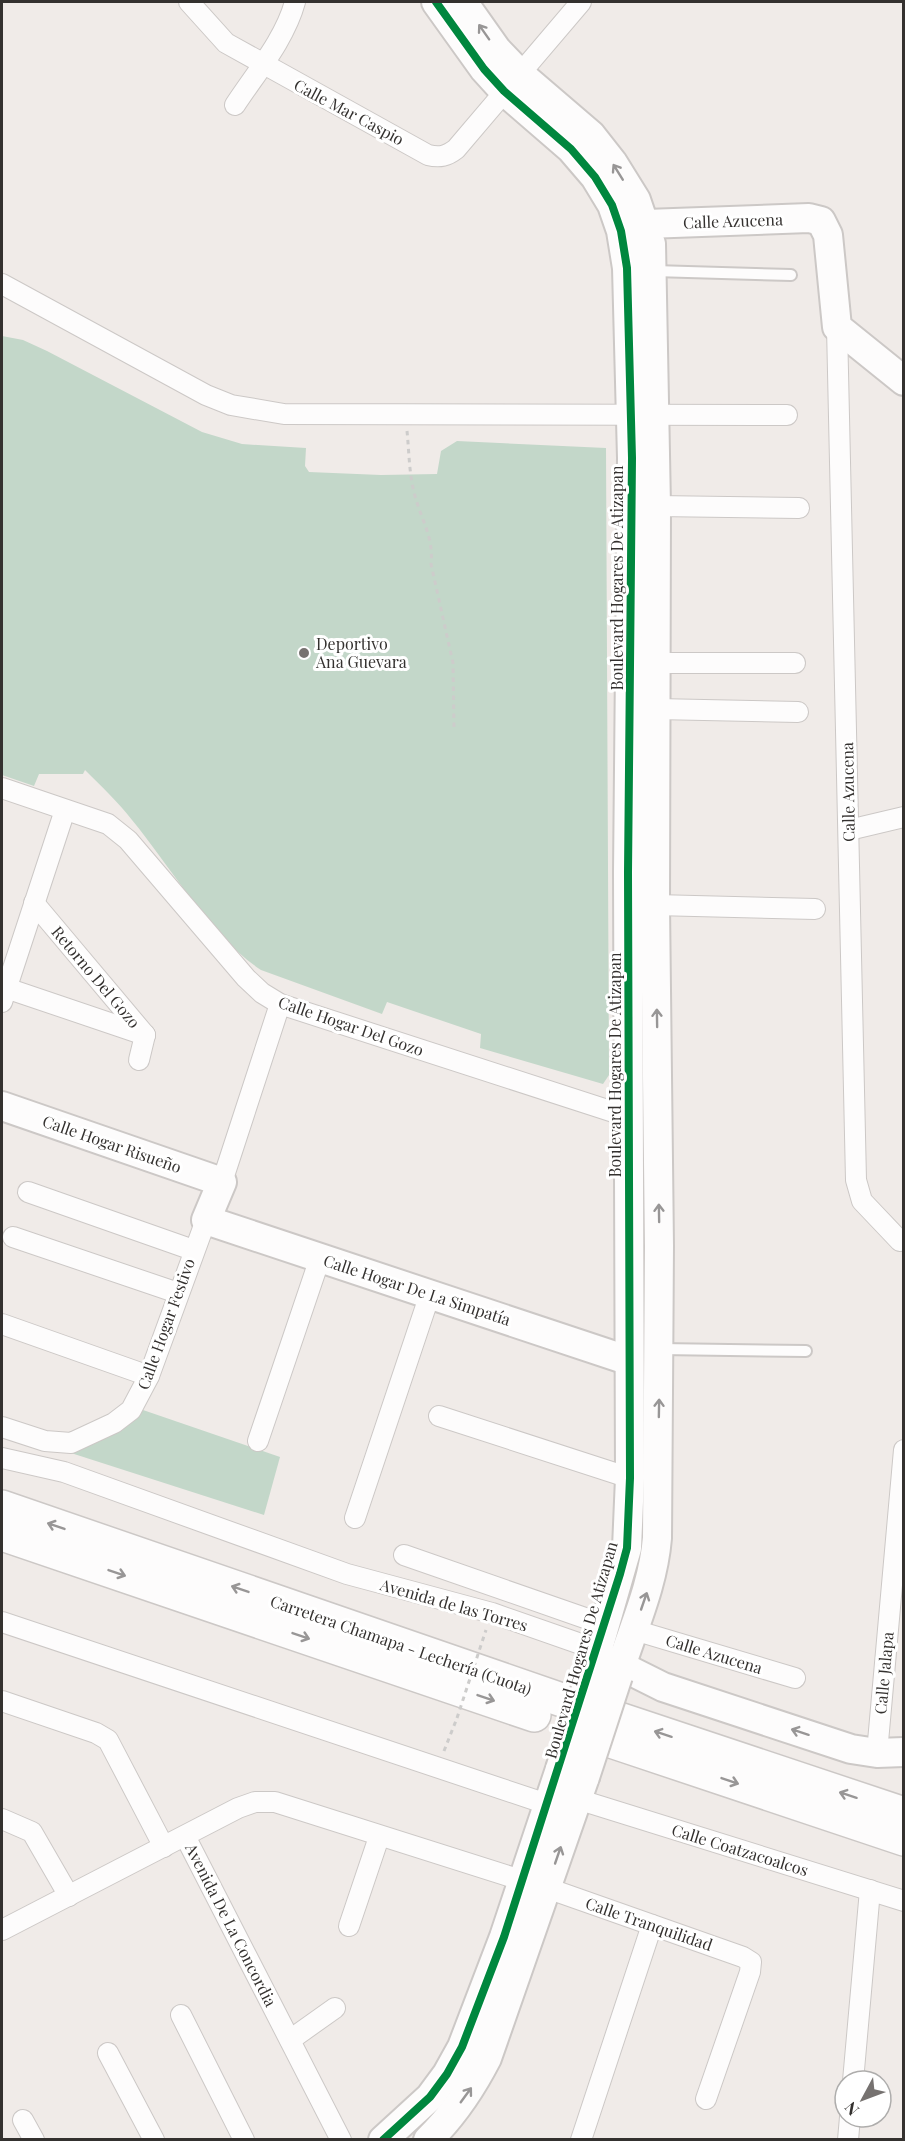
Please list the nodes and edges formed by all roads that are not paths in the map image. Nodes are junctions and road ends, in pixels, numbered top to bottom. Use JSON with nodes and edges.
{"nodes":[{"id":1,"x":189,"y":2,"type":"edge"},
{"id":2,"x":295,"y":2,"type":"edge"},
{"id":3,"x":436,"y":2,"type":"edge"},
{"id":4,"x":463,"y":2,"type":"edge"},
{"id":5,"x":581,"y":2,"type":"edge"},
{"id":6,"x":262,"y":65,"type":"junction"},
{"id":7,"x":512,"y":83,"type":"junction"},
{"id":8,"x":235,"y":105,"type":"dead end"},
{"id":9,"x":646,"y":224,"type":"junction"},
{"id":10,"x":652,"y":271,"type":"junction"},
{"id":11,"x":791,"y":275,"type":"dead end"},
{"id":12,"x":2,"y":284,"type":"edge"},
{"id":13,"x":837,"y":327,"type":"junction"},
{"id":14,"x":903,"y":381,"type":"edge"},
{"id":15,"x":642,"y":415,"type":"junction"},
{"id":16,"x":787,"y":415,"type":"dead end"},
{"id":17,"x":656,"y":506,"type":"junction"},
{"id":18,"x":799,"y":508,"type":"dead end"},
{"id":19,"x":656,"y":663,"type":"junction"},
{"id":20,"x":795,"y":663,"type":"dead end"},
{"id":21,"x":656,"y":709,"type":"junction"},
{"id":22,"x":798,"y":712,"type":"dead end"},
{"id":23,"x":2,"y":788,"type":"edge"},
{"id":24,"x":65,"y":810,"type":"junction"},
{"id":25,"x":903,"y":817,"type":"edge"},
{"id":26,"x":849,"y":830,"type":"junction"},
{"id":27,"x":34,"y":903,"type":"junction"},
{"id":28,"x":655,"y":905,"type":"junction"},
{"id":29,"x":815,"y":909,"type":"dead end"},
{"id":30,"x":4,"y":995,"type":"edge"},
{"id":31,"x":279,"y":1005,"type":"junction"},
{"id":32,"x":145,"y":1035,"type":"junction"},
{"id":33,"x":138,"y":1060,"type":"dead end"},
{"id":34,"x":2,"y":1106,"type":"edge"},
{"id":35,"x":629,"y":1117,"type":"junction"},
{"id":36,"x":222,"y":1182,"type":"junction"},
{"id":37,"x":28,"y":1192,"type":"dead end"},
{"id":38,"x":206,"y":1220,"type":"junction"},
{"id":39,"x":13,"y":1237,"type":"dead end"},
{"id":40,"x":900,"y":1241,"type":"dead end"},
{"id":41,"x":659,"y":1246,"type":"junction"},
{"id":42,"x":630,"y":1247,"type":"junction"},
{"id":43,"x":193,"y":1250,"type":"junction"},
{"id":44,"x":320,"y":1258,"type":"junction"},
{"id":45,"x":178,"y":1293,"type":"junction"},
{"id":46,"x":430,"y":1294,"type":"junction"},
{"id":47,"x":2,"y":1324,"type":"edge"},
{"id":48,"x":660,"y":1349,"type":"junction"},
{"id":49,"x":806,"y":1351,"type":"dead end"},
{"id":50,"x":627,"y":1360,"type":"junction"},
{"id":51,"x":149,"y":1376,"type":"junction"},
{"id":52,"x":439,"y":1416,"type":"dead end"},
{"id":53,"x":2,"y":1427,"type":"edge"},
{"id":54,"x":258,"y":1441,"type":"dead end"},
{"id":55,"x":903,"y":1450,"type":"edge"},
{"id":56,"x":2,"y":1458,"type":"edge"},
{"id":57,"x":630,"y":1478,"type":"junction"},
{"id":58,"x":2,"y":1507,"type":"edge"},
{"id":59,"x":355,"y":1518,"type":"dead end"},
{"id":60,"x":2,"y":1534,"type":"edge"},
{"id":61,"x":404,"y":1555,"type":"dead end"},
{"id":62,"x":2,"y":1622,"type":"edge"},
{"id":63,"x":634,"y":1630,"type":"junction"},
{"id":64,"x":607,"y":1657,"type":"junction"},
{"id":65,"x":795,"y":1678,"type":"dead end"},
{"id":66,"x":2,"y":1701,"type":"edge"},
{"id":67,"x":890,"y":1753,"type":"edge"},
{"id":68,"x":574,"y":1782,"type":"junction"},
{"id":69,"x":547,"y":1804,"type":"junction"},
{"id":70,"x":903,"y":1814,"type":"edge"},
{"id":71,"x":2,"y":1819,"type":"edge"},
{"id":72,"x":185,"y":1836,"type":"junction"},
{"id":73,"x":379,"y":1837,"type":"junction"},
{"id":74,"x":903,"y":1839,"type":"edge"},
{"id":75,"x":164,"y":1847,"type":"junction"},
{"id":76,"x":534,"y":1884,"type":"junction"},
{"id":77,"x":870,"y":1890,"type":"junction"},
{"id":78,"x":69,"y":1896,"type":"junction"},
{"id":79,"x":903,"y":1901,"type":"edge"},
{"id":80,"x":652,"y":1925,"type":"junction"},
{"id":81,"x":348,"y":1926,"type":"dead end"},
{"id":82,"x":2,"y":1930,"type":"edge"},
{"id":83,"x":516,"y":1941,"type":"junction"},
{"id":84,"x":335,"y":2008,"type":"dead end"},
{"id":85,"x":181,"y":2015,"type":"dead end"},
{"id":86,"x":290,"y":2040,"type":"junction"},
{"id":87,"x":108,"y":2053,"type":"dead end"},
{"id":88,"x":854,"y":2069,"type":"edge"},
{"id":89,"x":706,"y":2099,"type":"dead end"},
{"id":90,"x":23,"y":2120,"type":"dead end"},
{"id":91,"x":34,"y":2139,"type":"edge"},
{"id":92,"x":154,"y":2139,"type":"edge"},
{"id":93,"x":244,"y":2139,"type":"edge"},
{"id":94,"x":341,"y":2139,"type":"edge"},
{"id":95,"x":383,"y":2139,"type":"edge"},
{"id":96,"x":428,"y":2139,"type":"edge"},
{"id":97,"x":581,"y":2139,"type":"edge"}],
"edges":[{"from":1,"to":6,"type":"street","name":"Calle Mar Caspio"},
{"from":2,"to":6,"type":"street"},
{"from":3,"to":7,"type":"street","name":"Boulevard Hogares De Atizapan"},
{"from":7,"to":4,"type":"street","one_way":true},
{"from":5,"to":7,"type":"street"},
{"from":6,"to":7,"type":"street","name":"Calle Mar Caspio"},
{"from":6,"to":8,"type":"street"},
{"from":9,"to":7,"type":"street","name":"Boulevard Hogares De Atizapan","one_way":true},
{"from":7,"to":15,"type":"street","name":"Boulevard Hogares De Atizapan"},
{"from":9,"to":10,"type":"street","name":"Boulevard Hogares De Atizapan"},
{"from":9,"to":13,"type":"street","name":"Calle Azucena"},
{"from":10,"to":11,"type":"lane"},
{"from":10,"to":15,"type":"street","name":"Boulevard Hogares De Atizapan"},
{"from":12,"to":15,"type":"street"},
{"from":13,"to":14,"type":"street"},
{"from":13,"to":26,"type":"street","name":"Calle Azucena"},
{"from":15,"to":16,"type":"street"},
{"from":15,"to":17,"type":"street","name":"Boulevard Hogares De Atizapan"},
{"from":15,"to":35,"type":"street","name":"Boulevard Hogares De Atizapan"},
{"from":17,"to":18,"type":"street"},
{"from":17,"to":19,"type":"street","name":"Boulevard Hogares De Atizapan"},
{"from":19,"to":20,"type":"street"},
{"from":19,"to":21,"type":"street","name":"Boulevard Hogares De Atizapan"},
{"from":21,"to":22,"type":"street"},
{"from":21,"to":28,"type":"street","name":"Boulevard Hogares De Atizapan"},
{"from":23,"to":24,"type":"street","name":"Calle Hogar Del Gozo"},
{"from":24,"to":27,"type":"street","name":"Retorno Del Gozo"},
{"from":24,"to":31,"type":"street","name":"Calle Hogar Del Gozo"},
{"from":25,"to":26,"type":"street"},
{"from":26,"to":40,"type":"street","name":"Calle Azucena"},
{"from":27,"to":30,"type":"street","name":"Retorno Del Gozo"},
{"from":27,"to":32,"type":"street","name":"Retorno Del Gozo"},
{"from":28,"to":29,"type":"street"},
{"from":41,"to":28,"type":"street","name":"Boulevard Hogares De Atizapan","one_way":true},
{"from":30,"to":32,"type":"street","name":"Retorno Del Gozo"},
{"from":31,"to":35,"type":"street","name":"Calle Hogar Del Gozo"},
{"from":31,"to":36,"type":"street"},
{"from":32,"to":33,"type":"street"},
{"from":34,"to":36,"type":"street","name":"Calle Hogar Risueño"},
{"from":35,"to":42,"type":"street","name":"Boulevard Hogares De Atizapan"},
{"from":36,"to":38,"type":"street"},
{"from":37,"to":43,"type":"street"},
{"from":38,"to":43,"type":"street","name":"Calle Hogar Festivo"},
{"from":38,"to":44,"type":"street","name":"Calle Hogar De La Simpatía"},
{"from":39,"to":45,"type":"street"},
{"from":41,"to":42,"type":"street"},
{"from":41,"to":48,"type":"street","name":"Boulevard Hogares De Atizapan"},
{"from":42,"to":50,"type":"street","name":"Boulevard Hogares De Atizapan"},
{"from":43,"to":45,"type":"street","name":"Calle Hogar Festivo"},
{"from":44,"to":46,"type":"street","name":"Calle Hogar De La Simpatía"},
{"from":44,"to":54,"type":"street"},
{"from":45,"to":51,"type":"street","name":"Calle Hogar Festivo"},
{"from":46,"to":50,"type":"street","name":"Calle Hogar De La Simpatía"},
{"from":46,"to":59,"type":"street"},
{"from":47,"to":51,"type":"street"},
{"from":48,"to":49,"type":"lane"},
{"from":63,"to":48,"type":"street","name":"Boulevard Hogares De Atizapan","one_way":true},
{"from":50,"to":57,"type":"street","name":"Boulevard Hogares De Atizapan"},
{"from":51,"to":53,"type":"street","name":"Calle Hogar Festivo"},
{"from":52,"to":57,"type":"street"},
{"from":55,"to":67,"type":"street","name":"Calle Jalapa"},
{"from":56,"to":64,"type":"street","name":"Avenida de las Torres"},
{"from":57,"to":64,"type":"street","name":"Boulevard Hogares De Atizapan"},
{"from":70,"to":58,"type":"highway","name":"Carretera Chamapa - Lechería (Cuota)","one_way":true},
{"from":60,"to":74,"type":"highway","name":"Carretera Chamapa - Lechería (Cuota)","one_way":true},
{"from":61,"to":64,"type":"street"},
{"from":62,"to":69,"type":"street"},
{"from":63,"to":64,"type":"street","name":"Boulevard Hogares De Atizapan"},
{"from":63,"to":65,"type":"street","name":"Calle Azucena"},
{"from":67,"to":64,"type":"street","name":"Avenida de las Torres","one_way":true},
{"from":64,"to":68,"type":"street","name":"Boulevard Hogares De Atizapan","bridge":true},
{"from":66,"to":75,"type":"street"},
{"from":68,"to":69,"type":"street","name":"Boulevard Hogares De Atizapan"},
{"from":76,"to":68,"type":"street","name":"Boulevard Hogares De Atizapan","one_way":true},
{"from":68,"to":77,"type":"street","name":"Calle Coatzacoalcos"},
{"from":69,"to":76,"type":"street","name":"Boulevard Hogares De Atizapan"},
{"from":71,"to":78,"type":"street"},
{"from":72,"to":73,"type":"street","name":"Avenida De La Concordia"},
{"from":72,"to":75,"type":"street"},
{"from":72,"to":86,"type":"street","name":"Avenida De La Concordia"},
{"from":73,"to":76,"type":"street","name":"Avenida De La Concordia"},
{"from":73,"to":81,"type":"street"},
{"from":75,"to":78,"type":"street"},
{"from":76,"to":80,"type":"street","name":"Calle Tranquilidad"},
{"from":76,"to":83,"type":"street","name":"Boulevard Hogares De Atizapan"},
{"from":77,"to":79,"type":"street","name":"Calle Coatzacoalcos"},
{"from":77,"to":88,"type":"street"},
{"from":78,"to":82,"type":"street"},
{"from":80,"to":89,"type":"street","name":"Calle Tranquilidad"},
{"from":80,"to":97,"type":"street"},
{"from":83,"to":95,"type":"street","name":"Boulevard Hogares De Atizapan"},
{"from":96,"to":83,"type":"street","name":"Boulevard Hogares De Atizapan","one_way":true},
{"from":84,"to":86,"type":"street"},
{"from":85,"to":93,"type":"street"},
{"from":86,"to":94,"type":"street","name":"Avenida De La Concordia"},
{"from":87,"to":92,"type":"street"},
{"from":90,"to":91,"type":"street"}]}
